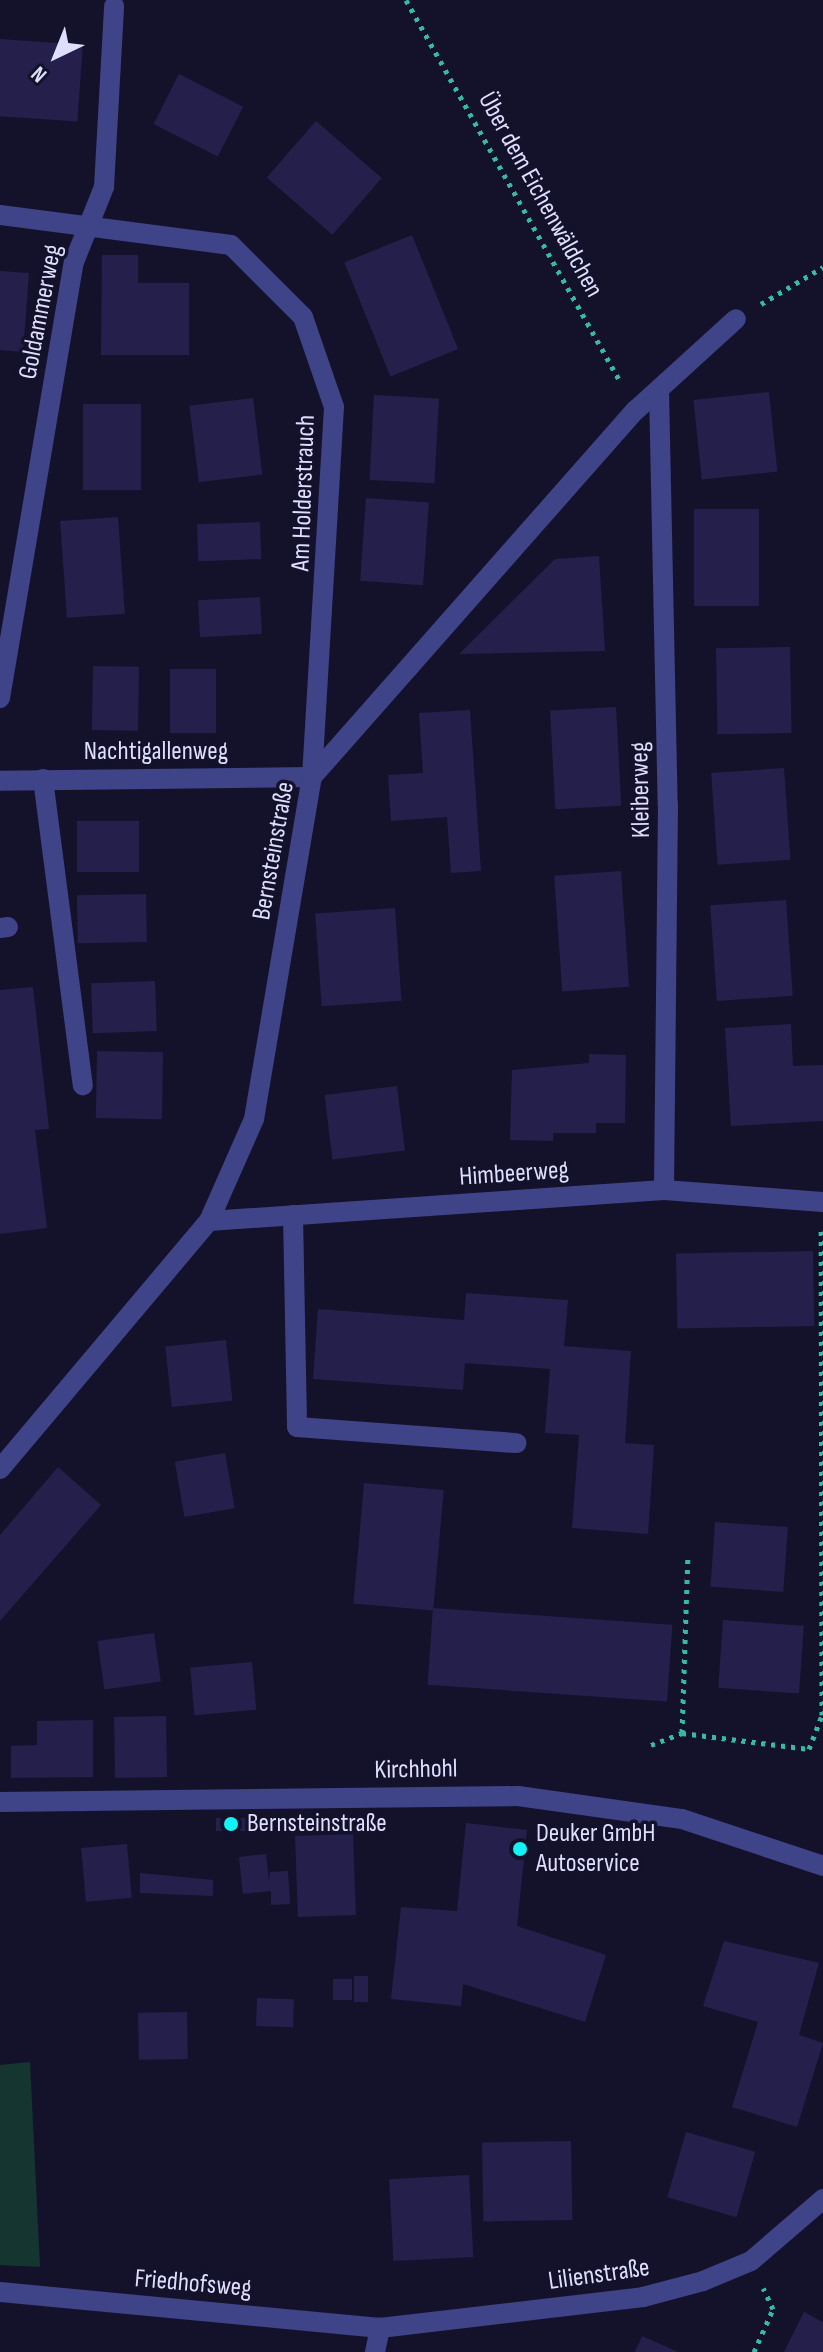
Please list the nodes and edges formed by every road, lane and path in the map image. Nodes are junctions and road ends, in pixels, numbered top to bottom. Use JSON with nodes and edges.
{"nodes":[{"id":1,"x":406,"y":0,"type":"edge"},
{"id":2,"x":114,"y":6,"type":"dead end"},
{"id":3,"x":0,"y":215,"type":"edge"},
{"id":4,"x":89,"y":221,"type":"junction"},
{"id":5,"x":823,"y":267,"type":"edge"},
{"id":6,"x":736,"y":319,"type":"joint"},
{"id":7,"x":659,"y":390,"type":"junction"},
{"id":8,"x":636,"y":410,"type":"junction"},
{"id":9,"x":0,"y":698,"type":"edge"},
{"id":10,"x":312,"y":777,"type":"junction"},
{"id":11,"x":43,"y":779,"type":"junction"},
{"id":12,"x":0,"y":781,"type":"edge"},
{"id":13,"x":83,"y":1085,"type":"dead end"},
{"id":14,"x":664,"y":1190,"type":"junction"},
{"id":15,"x":822,"y":1202,"type":"edge"},
{"id":16,"x":293,"y":1215,"type":"junction"},
{"id":17,"x":209,"y":1221,"type":"junction"},
{"id":18,"x":516,"y":1443,"type":"dead end"},
{"id":19,"x":0,"y":1469,"type":"edge"},
{"id":20,"x":688,"y":1555,"type":"dead end"},
{"id":21,"x":682,"y":1733,"type":"junction"},
{"id":22,"x":651,"y":1745,"type":"dead end"},
{"id":23,"x":0,"y":1802,"type":"edge"},
{"id":24,"x":823,"y":1866,"type":"edge"},
{"id":25,"x":823,"y":2199,"type":"edge"},
{"id":26,"x":751,"y":2261,"type":"junction"},
{"id":27,"x":0,"y":2292,"type":"edge"},
{"id":28,"x":380,"y":2328,"type":"junction"},
{"id":29,"x":375,"y":2352,"type":"edge"},
{"id":30,"x":754,"y":2352,"type":"edge"}],
"edges":[{"from":1,"to":8,"type":"path","name":"Über dem Eichenwäldchen"},
{"from":2,"to":4,"type":"street"},
{"from":3,"to":4,"type":"street","name":"Am Holderstrauch"},
{"from":4,"to":9,"type":"street","name":"Goldammerweg"},
{"from":4,"to":10,"type":"street","name":"Am Holderstrauch"},
{"from":5,"to":6,"type":"path"},
{"from":6,"to":7,"type":"street","name":"Bernsteinstraße"},
{"from":7,"to":8,"type":"street","name":"Bernsteinstraße"},
{"from":7,"to":14,"type":"street","name":"Kleiberweg"},
{"from":8,"to":10,"type":"street","name":"Bernsteinstraße"},
{"from":10,"to":11,"type":"street","name":"Nachtigallenweg"},
{"from":10,"to":17,"type":"street","name":"Bernsteinstraße"},
{"from":11,"to":12,"type":"street","name":"Nachtigallenweg"},
{"from":11,"to":13,"type":"street"},
{"from":14,"to":15,"type":"street","name":"Himbeerweg"},
{"from":14,"to":16,"type":"street","name":"Himbeerweg"},
{"from":15,"to":21,"type":"path"},
{"from":16,"to":17,"type":"street","name":"Himbeerweg"},
{"from":16,"to":18,"type":"street"},
{"from":17,"to":19,"type":"street","name":"Bernsteinstraße"},
{"from":20,"to":21,"type":"path"},
{"from":21,"to":22,"type":"path"},
{"from":23,"to":24,"type":"street","name":"Kirchhohl"},
{"from":25,"to":26,"type":"street","name":"Lilienstraße"},
{"from":26,"to":28,"type":"street","name":"Lilienstraße"},
{"from":26,"to":30,"type":"path"},
{"from":27,"to":28,"type":"street","name":"Friedhofsweg"},
{"from":28,"to":29,"type":"street"}]}
